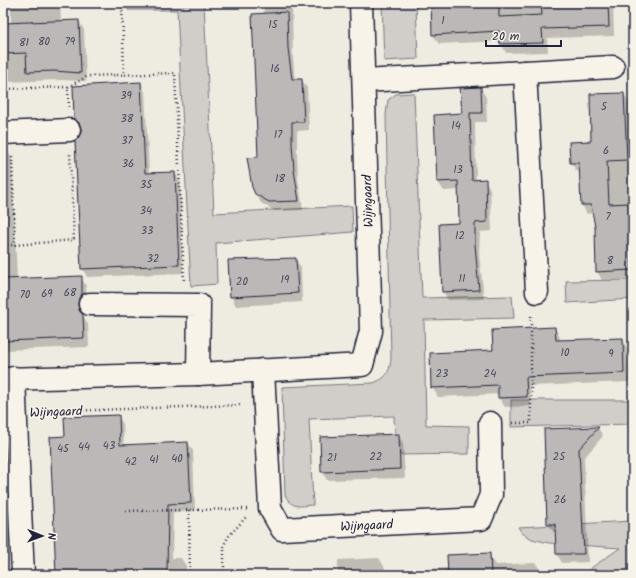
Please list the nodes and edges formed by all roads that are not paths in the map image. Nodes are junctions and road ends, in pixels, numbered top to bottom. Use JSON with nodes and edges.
{"nodes":[{"id":1,"x":361,"y":3,"type":"edge"},
{"id":2,"x":613,"y":67,"type":"dead end"},
{"id":3,"x":525,"y":72,"type":"junction"},
{"id":4,"x":364,"y":81,"type":"junction"},
{"id":5,"x":69,"y":130,"type":"road end"},
{"id":6,"x":7,"y":133,"type":"edge"},
{"id":7,"x":537,"y":292,"type":"road end"},
{"id":8,"x":90,"y":304,"type":"dead end"},
{"id":9,"x":263,"y":370,"type":"junction"},
{"id":10,"x":198,"y":374,"type":"junction"},
{"id":11,"x":8,"y":379,"type":"edge"},
{"id":12,"x":490,"y":423,"type":"road end"},
{"id":13,"x":23,"y":575,"type":"edge"}],
"edges":[{"from":1,"to":4,"type":"street","name":"Wijngaard"},
{"from":2,"to":3,"type":"street"},
{"from":3,"to":4,"type":"street"},
{"from":3,"to":7,"type":"street"},
{"from":4,"to":9,"type":"street","name":"Wijngaard"},
{"from":5,"to":6,"type":"street"},
{"from":8,"to":10,"type":"street"},
{"from":9,"to":10,"type":"street","name":"Wijngaard"},
{"from":9,"to":12,"type":"street","name":"Wijngaard"},
{"from":10,"to":11,"type":"street","name":"Wijngaard"},
{"from":11,"to":13,"type":"street","name":"Wijngaard"}]}
